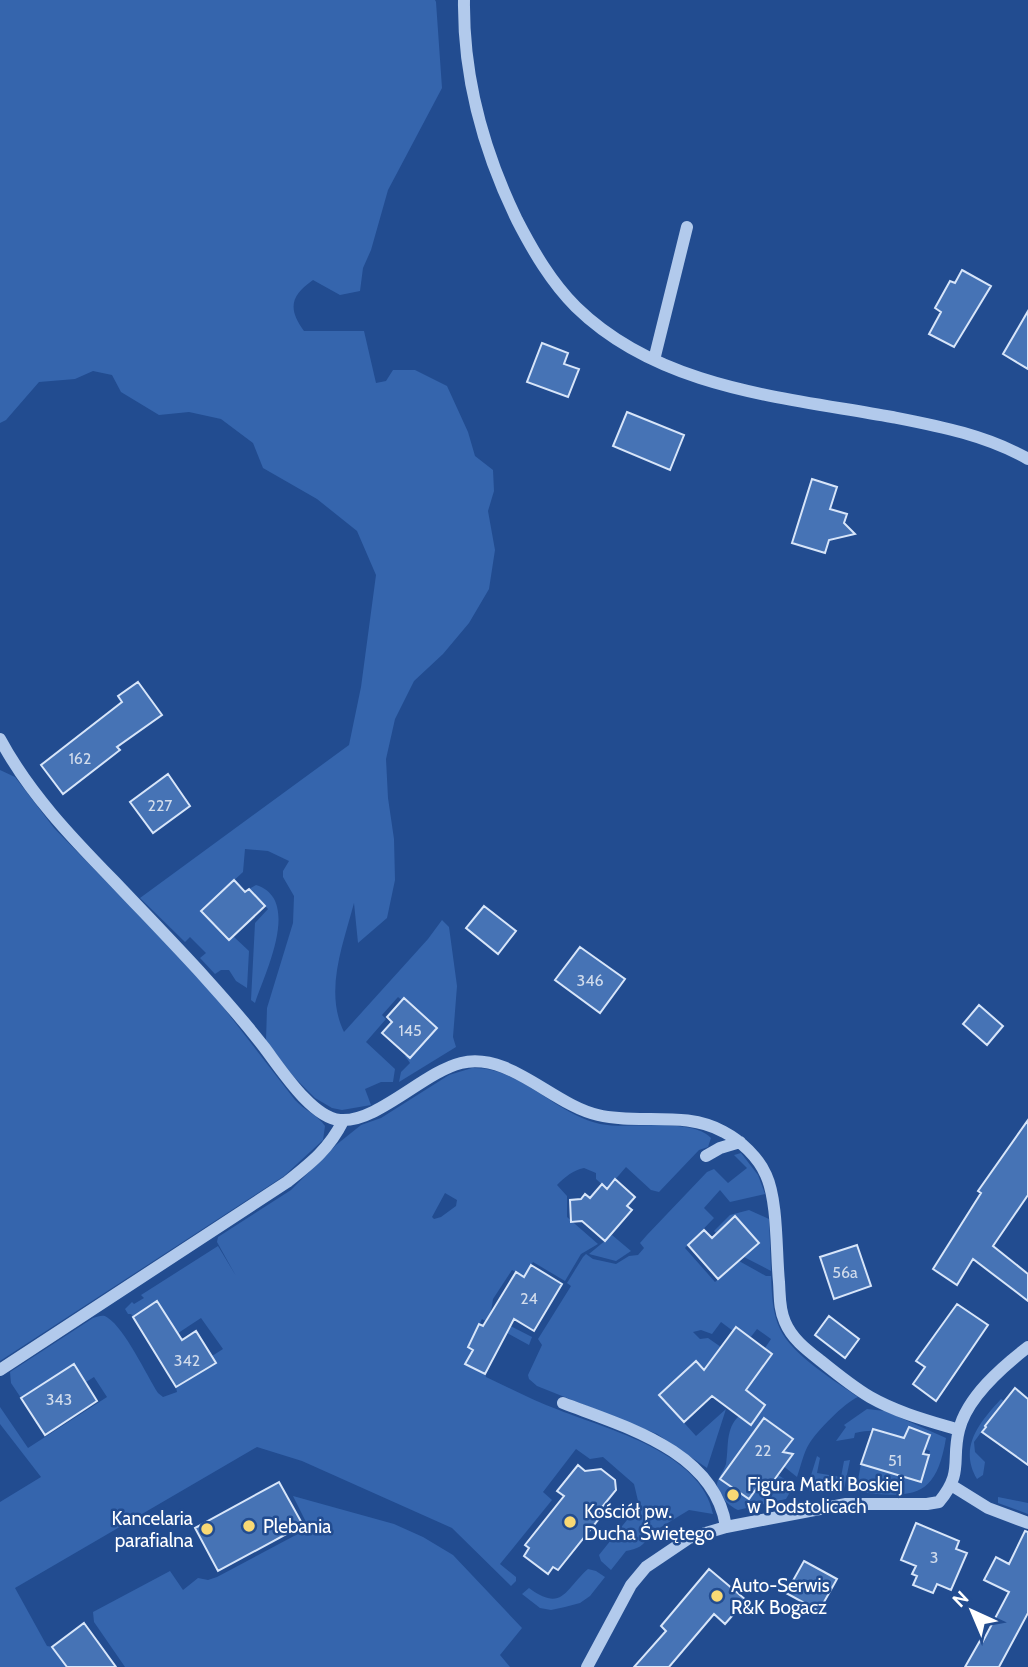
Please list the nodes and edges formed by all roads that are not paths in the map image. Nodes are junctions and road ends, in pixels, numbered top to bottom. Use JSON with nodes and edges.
{"nodes":[{"id":1,"x":464,"y":0,"type":"edge"},
{"id":2,"x":687,"y":227,"type":"dead end"},
{"id":3,"x":653,"y":360,"type":"junction"},
{"id":4,"x":1028,"y":459,"type":"edge"},
{"id":5,"x":0,"y":739,"type":"edge"},
{"id":6,"x":343,"y":1121,"type":"junction"},
{"id":7,"x":740,"y":1142,"type":"junction"},
{"id":8,"x":706,"y":1156,"type":"dead end"},
{"id":9,"x":1026,"y":1353,"type":"edge"},
{"id":10,"x":0,"y":1370,"type":"edge"},
{"id":11,"x":563,"y":1403,"type":"dead end"},
{"id":12,"x":959,"y":1430,"type":"junction"},
{"id":13,"x":951,"y":1485,"type":"junction"},
{"id":14,"x":1028,"y":1523,"type":"edge"},
{"id":15,"x":726,"y":1527,"type":"junction"},
{"id":16,"x":587,"y":1667,"type":"edge"}],
"edges":[{"from":1,"to":3,"type":"street"},
{"from":2,"to":3,"type":"street"},
{"from":3,"to":4,"type":"street"},
{"from":5,"to":6,"type":"street"},
{"from":6,"to":7,"type":"street"},
{"from":6,"to":10,"type":"street"},
{"from":7,"to":8,"type":"street"},
{"from":7,"to":12,"type":"street"},
{"from":9,"to":12,"type":"street"},
{"from":11,"to":15,"type":"street"},
{"from":12,"to":13,"type":"street"},
{"from":13,"to":14,"type":"street"},
{"from":13,"to":15,"type":"street"},
{"from":15,"to":16,"type":"street"}]}
